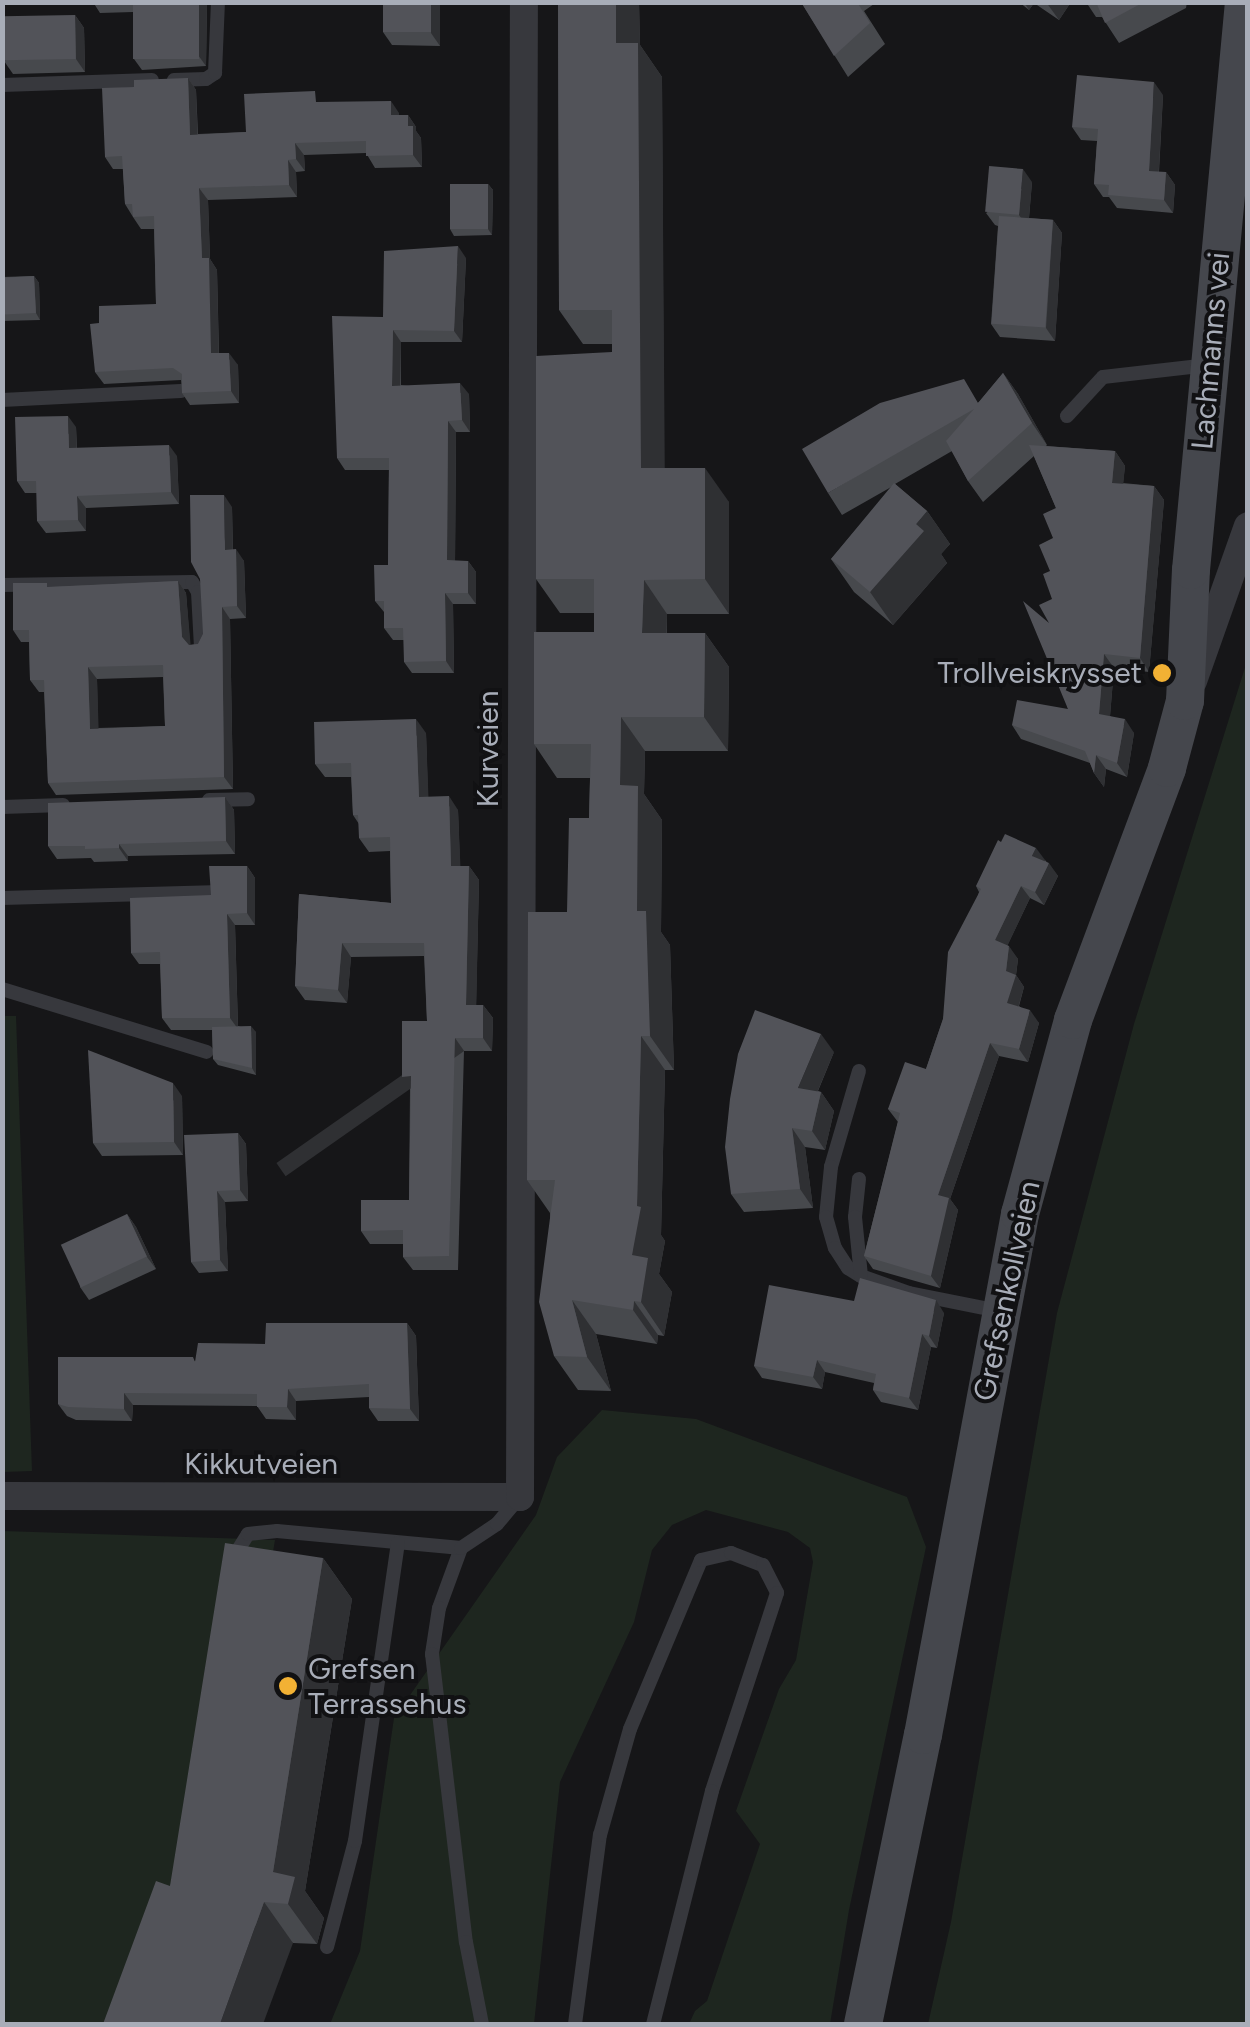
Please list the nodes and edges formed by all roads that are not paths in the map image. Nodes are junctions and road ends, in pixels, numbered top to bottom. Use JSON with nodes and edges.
{"nodes":[{"id":1,"x":218,"y":2,"type":"edge"},
{"id":2,"x":524,"y":2,"type":"edge"},
{"id":3,"x":1244,"y":2,"type":"edge"},
{"id":4,"x":2,"y":84,"type":"edge"},
{"id":5,"x":1209,"y":364,"type":"junction"},
{"id":6,"x":181,"y":391,"type":"edge"},
{"id":7,"x":2,"y":400,"type":"edge"},
{"id":8,"x":1067,"y":416,"type":"dead end"},
{"id":9,"x":1248,"y":526,"type":"edge"},
{"id":10,"x":1191,"y":570,"type":"junction"},
{"id":11,"x":1230,"y":579,"type":"junction"},
{"id":12,"x":2,"y":584,"type":"edge"},
{"id":13,"x":202,"y":647,"type":"edge"},
{"id":14,"x":1185,"y":701,"type":"junction"},
{"id":15,"x":248,"y":799,"type":"dead end"},
{"id":16,"x":192,"y":801,"type":"edge"},
{"id":17,"x":78,"y":804,"type":"edge"},
{"id":18,"x":2,"y":807,"type":"edge"},
{"id":19,"x":211,"y":892,"type":"edge"},
{"id":20,"x":2,"y":898,"type":"edge"},
{"id":21,"x":2,"y":990,"type":"edge"},
{"id":22,"x":207,"y":1052,"type":"dead end"},
{"id":23,"x":860,"y":1071,"type":"dead end"},
{"id":24,"x":859,"y":1180,"type":"dead end"},
{"id":25,"x":861,"y":1276,"type":"junction"},
{"id":26,"x":998,"y":1312,"type":"junction"},
{"id":27,"x":2,"y":1496,"type":"edge"},
{"id":28,"x":520,"y":1497,"type":"junction"},
{"id":29,"x":398,"y":1543,"type":"junction"},
{"id":30,"x":462,"y":1548,"type":"junction"},
{"id":31,"x":230,"y":1579,"type":"edge"},
{"id":32,"x":328,"y":1947,"type":"dead end"},
{"id":33,"x":482,"y":2024,"type":"edge"},
{"id":34,"x":575,"y":2024,"type":"edge"},
{"id":35,"x":653,"y":2024,"type":"edge"},
{"id":36,"x":863,"y":2024,"type":"edge"}],
"edges":[{"from":1,"to":4,"type":"lane"},
{"from":2,"to":28,"type":"street","name":"Kurveien"},
{"from":3,"to":5,"type":"street","name":"Lachmanns vei"},
{"from":5,"to":8,"type":"lane"},
{"from":5,"to":10,"type":"street","name":"Lachmanns vei"},
{"from":6,"to":7,"type":"lane"},
{"from":9,"to":11,"type":"street","name":"Grefsenkollveien"},
{"from":10,"to":11,"type":"street"},
{"from":10,"to":14,"type":"street","name":"Lachmanns vei"},
{"from":11,"to":14,"type":"street","name":"Grefsenkollveien"},
{"from":12,"to":13,"type":"lane"},
{"from":14,"to":26,"type":"street","name":"Grefsenkollveien"},
{"from":15,"to":16,"type":"lane"},
{"from":17,"to":18,"type":"lane"},
{"from":19,"to":20,"type":"lane"},
{"from":21,"to":22,"type":"lane"},
{"from":23,"to":25,"type":"lane"},
{"from":24,"to":25,"type":"lane"},
{"from":25,"to":26,"type":"lane"},
{"from":26,"to":36,"type":"street","name":"Grefsenkollveien"},
{"from":27,"to":28,"type":"street","name":"Kikkutveien"},
{"from":28,"to":30,"type":"lane"},
{"from":29,"to":30,"type":"lane"},
{"from":29,"to":31,"type":"lane"},
{"from":29,"to":32,"type":"lane"},
{"from":30,"to":33,"type":"lane"},
{"from":34,"to":35,"type":"lane"}]}
